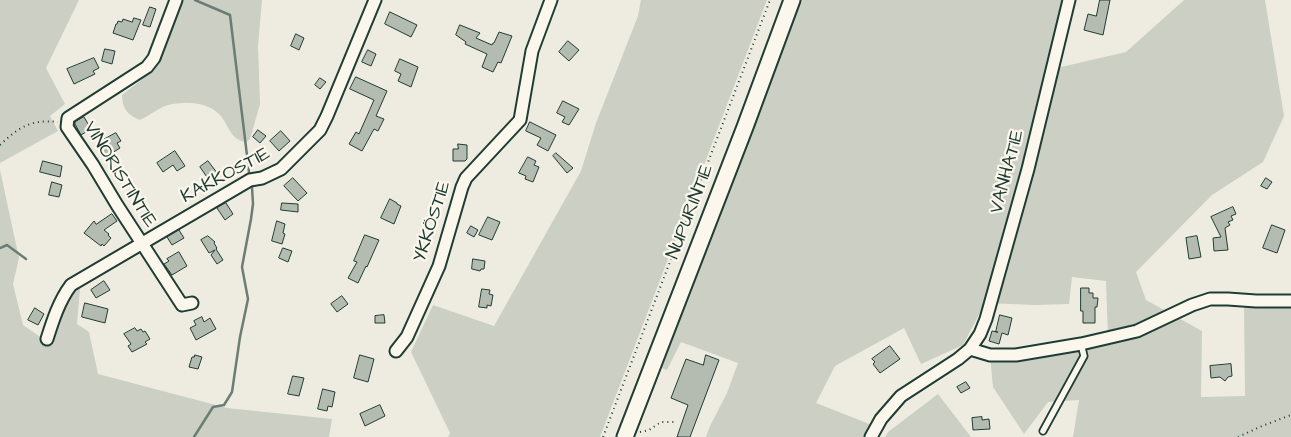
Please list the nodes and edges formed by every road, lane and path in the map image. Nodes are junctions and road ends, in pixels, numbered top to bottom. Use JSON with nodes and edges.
{"nodes":[{"id":1,"x":176,"y":0,"type":"edge"},
{"id":2,"x":376,"y":0,"type":"edge"},
{"id":3,"x":551,"y":0,"type":"edge"},
{"id":4,"x":770,"y":0,"type":"edge"},
{"id":5,"x":792,"y":0,"type":"edge"},
{"id":6,"x":1069,"y":0,"type":"edge"},
{"id":7,"x":68,"y":123,"type":"junction"},
{"id":8,"x":0,"y":145,"type":"edge"},
{"id":9,"x":142,"y":243,"type":"junction"},
{"id":10,"x":1291,"y":300,"type":"edge"},
{"id":11,"x":192,"y":303,"type":"dead end"},
{"id":12,"x":47,"y":339,"type":"dead end"},
{"id":13,"x":1081,"y":344,"type":"junction"},
{"id":14,"x":970,"y":349,"type":"junction"},
{"id":15,"x":396,"y":351,"type":"dead end"},
{"id":16,"x":1291,"y":415,"type":"edge"},
{"id":17,"x":676,"y":422,"type":"dead end"},
{"id":18,"x":1043,"y":431,"type":"dead end"},
{"id":19,"x":632,"y":435,"type":"edge"},
{"id":20,"x":603,"y":437,"type":"edge"},
{"id":21,"x":871,"y":437,"type":"edge"},
{"id":22,"x":1238,"y":437,"type":"edge"}],
"edges":[{"from":1,"to":7,"type":"street","name":"VINORISTINTIE"},
{"from":2,"to":9,"type":"street","name":"KAKKOSTIE"},
{"from":3,"to":15,"type":"street","name":"YKKÖSTIE"},
{"from":4,"to":20,"type":"path"},
{"from":5,"to":19,"type":"main road","name":"NUPURINTIE"},
{"from":6,"to":14,"type":"street","name":"VANHATIE"},
{"from":7,"to":8,"type":"path"},
{"from":7,"to":9,"type":"street","name":"VINORISTINTIE"},
{"from":9,"to":11,"type":"street","name":"VINORISTINTIE"},
{"from":9,"to":12,"type":"street","name":"KAKKOSTIE"},
{"from":10,"to":13,"type":"street"},
{"from":13,"to":14,"type":"street"},
{"from":13,"to":18,"type":"lane"},
{"from":14,"to":21,"type":"street"},
{"from":16,"to":22,"type":"path"},
{"from":17,"to":19,"type":"path"}]}
